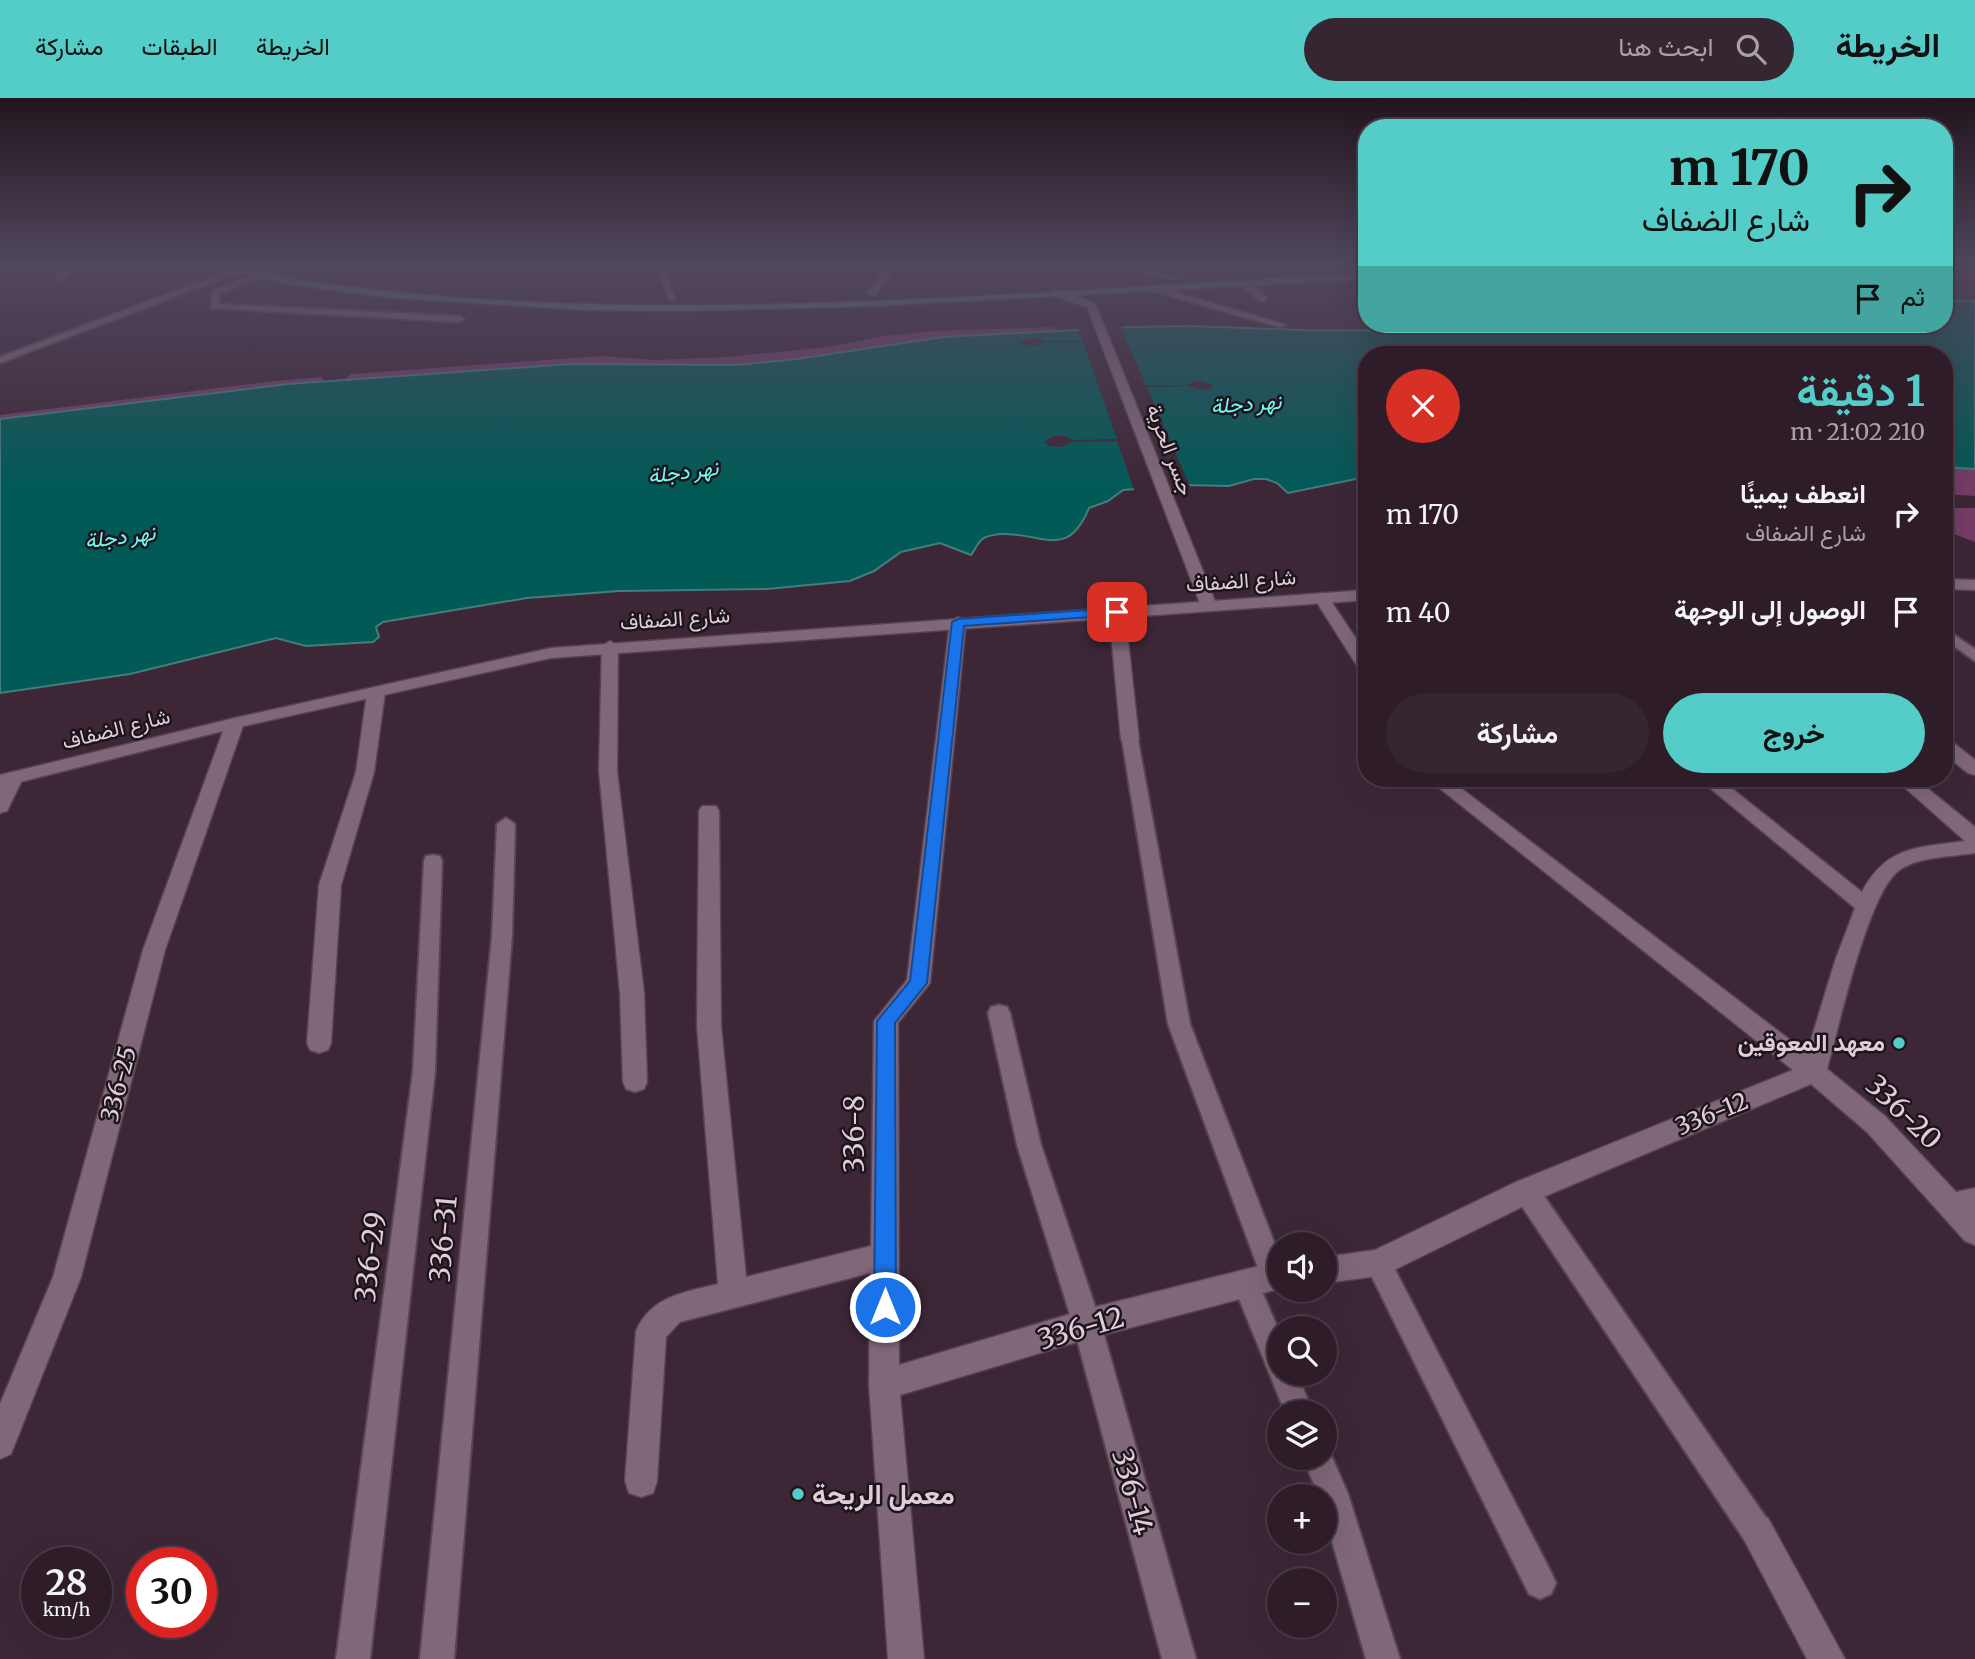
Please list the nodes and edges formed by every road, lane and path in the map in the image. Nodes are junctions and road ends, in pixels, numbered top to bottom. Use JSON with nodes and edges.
{"nodes":[{"id":1,"x":57,"y":338,"type":"edge"},
{"id":2,"x":1103,"y":338,"type":"edge"},
{"id":3,"x":3,"y":358,"type":"edge"},
{"id":4,"x":1953,"y":584,"type":"edge"},
{"id":5,"x":1975,"y":584,"type":"edge"},
{"id":6,"x":1358,"y":596,"type":"edge"},
{"id":7,"x":1322,"y":598,"type":"junction"},
{"id":8,"x":1209,"y":606,"type":"junction"},
{"id":9,"x":1117,"y":612,"type":"junction"},
{"id":10,"x":958,"y":622,"type":"junction"},
{"id":11,"x":1953,"y":639,"type":"edge"},
{"id":12,"x":610,"y":646,"type":"junction"},
{"id":13,"x":1358,"y":654,"type":"edge"},
{"id":14,"x":1975,"y":656,"type":"edge"},
{"id":15,"x":376,"y":693,"type":"junction"},
{"id":16,"x":235,"y":723,"type":"junction"},
{"id":17,"x":1130,"y":740,"type":"joint"},
{"id":18,"x":1953,"y":752,"type":"edge"},
{"id":19,"x":1975,"y":769,"type":"edge"},
{"id":20,"x":7,"y":779,"type":"edge"},
{"id":21,"x":1447,"y":787,"type":"edge"},
{"id":22,"x":1718,"y":787,"type":"edge"},
{"id":23,"x":1912,"y":787,"type":"edge"},
{"id":24,"x":0,"y":807,"type":"edge"},
{"id":25,"x":709,"y":811,"type":"dead end"},
{"id":26,"x":506,"y":824,"type":"dead end"},
{"id":27,"x":1971,"y":848,"type":"edge"},
{"id":28,"x":433,"y":861,"type":"dead end"},
{"id":29,"x":1866,"y":906,"type":"junction"},
{"id":30,"x":999,"y":1013,"type":"dead end"},
{"id":31,"x":319,"y":1043,"type":"dead end"},
{"id":32,"x":1814,"y":1072,"type":"junction"},
{"id":33,"x":635,"y":1082,"type":"dead end"},
{"id":34,"x":1526,"y":1191,"type":"junction"},
{"id":35,"x":1963,"y":1202,"type":"edge"},
{"id":36,"x":1975,"y":1232,"type":"edge"},
{"id":37,"x":885,"y":1256,"type":"junction"},
{"id":38,"x":1378,"y":1263,"type":"junction"},
{"id":39,"x":1337,"y":1268,"type":"edge"},
{"id":40,"x":1266,"y":1278,"type":"edge"},
{"id":41,"x":733,"y":1295,"type":"junction"},
{"id":42,"x":1272,"y":1316,"type":"edge"},
{"id":43,"x":1087,"y":1324,"type":"junction"},
{"id":44,"x":884,"y":1384,"type":"junction"},
{"id":45,"x":0,"y":1443,"type":"edge"},
{"id":46,"x":1323,"y":1470,"type":"edge"},
{"id":47,"x":641,"y":1481,"type":"dead end"},
{"id":48,"x":1756,"y":1530,"type":"joint"},
{"id":49,"x":1540,"y":1583,"type":"dead end"},
{"id":50,"x":353,"y":1659,"type":"edge"},
{"id":51,"x":437,"y":1659,"type":"edge"},
{"id":52,"x":905,"y":1659,"type":"edge"},
{"id":53,"x":1179,"y":1659,"type":"edge"},
{"id":54,"x":1383,"y":1659,"type":"edge"},
{"id":55,"x":1827,"y":1659,"type":"edge"}],
"edges":[{"from":1,"to":3,"type":"lane"},
{"from":2,"to":8,"type":"street","name":"جسر الحرية"},
{"from":4,"to":5,"type":"street"},
{"from":6,"to":7,"type":"street","name":"شارع الضفاف"},
{"from":7,"to":8,"type":"street","name":"شارع الضفاف"},
{"from":7,"to":13,"type":"street"},
{"from":8,"to":9,"type":"street","name":"شارع الضفاف"},
{"from":9,"to":10,"type":"street","name":"شارع الضفاف"},
{"from":9,"to":17,"type":"street"},
{"from":10,"to":12,"type":"street","name":"شارع الضفاف"},
{"from":10,"to":37,"type":"street","name":"336-8"},
{"from":11,"to":14,"type":"lane"},
{"from":12,"to":15,"type":"street","name":"شارع الضفاف"},
{"from":12,"to":33,"type":"street"},
{"from":15,"to":16,"type":"street","name":"شارع الضفاف"},
{"from":15,"to":31,"type":"street"},
{"from":16,"to":20,"type":"street","name":"شارع الضفاف"},
{"from":16,"to":45,"type":"street","name":"336-25"},
{"from":17,"to":40,"type":"lane"},
{"from":18,"to":19,"type":"street"},
{"from":20,"to":24,"type":"street"},
{"from":21,"to":32,"type":"street","name":"336-20"},
{"from":22,"to":29,"type":"street"},
{"from":23,"to":27,"type":"street"},
{"from":25,"to":41,"type":"street"},
{"from":26,"to":51,"type":"lane","name":"336-31"},
{"from":27,"to":29,"type":"street"},
{"from":28,"to":50,"type":"lane","name":"336-29"},
{"from":29,"to":32,"type":"street"},
{"from":30,"to":43,"type":"lane","name":"336-14"},
{"from":32,"to":34,"type":"street","name":"336-12"},
{"from":32,"to":35,"type":"street","name":"336-20"},
{"from":34,"to":38,"type":"street","name":"336-12"},
{"from":34,"to":48,"type":"lane"},
{"from":35,"to":36,"type":"street","name":"336-20"},
{"from":37,"to":41,"type":"street"},
{"from":37,"to":44,"type":"street","name":"336-8"},
{"from":38,"to":39,"type":"street","name":"336-12"},
{"from":38,"to":49,"type":"lane"},
{"from":40,"to":42,"type":"lane"},
{"from":40,"to":43,"type":"street","name":"336-12"},
{"from":41,"to":47,"type":"street"},
{"from":43,"to":44,"type":"street","name":"336-12"},
{"from":43,"to":53,"type":"lane","name":"336-14"},
{"from":44,"to":52,"type":"street","name":"336-8"},
{"from":46,"to":54,"type":"lane"},
{"from":48,"to":55,"type":"street"}]}
